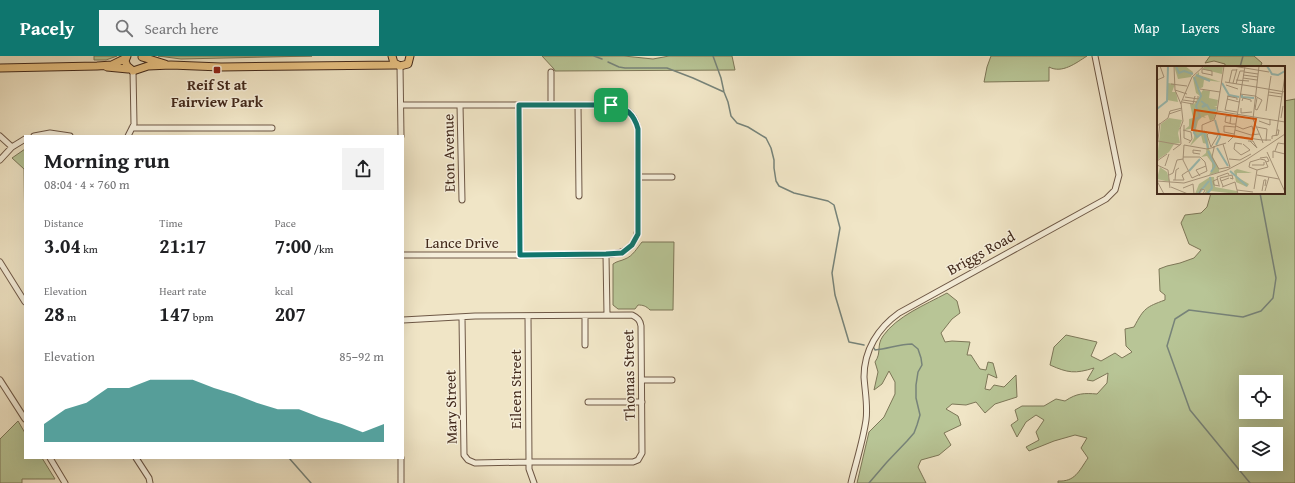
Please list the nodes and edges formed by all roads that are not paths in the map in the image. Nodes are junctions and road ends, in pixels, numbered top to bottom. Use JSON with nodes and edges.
{"nodes":[{"id":1,"x":391,"y":56,"type":"edge"},
{"id":2,"x":410,"y":56,"type":"edge"},
{"id":3,"x":1096,"y":56,"type":"edge"},
{"id":4,"x":127,"y":57,"type":"edge"},
{"id":5,"x":142,"y":57,"type":"edge"},
{"id":6,"x":171,"y":65,"type":"junction"},
{"id":7,"x":377,"y":65,"type":"junction"},
{"id":8,"x":97,"y":66,"type":"junction"},
{"id":9,"x":398,"y":66,"type":"junction"},
{"id":10,"x":0,"y":68,"type":"edge"},
{"id":11,"x":134,"y":69,"type":"junction"},
{"id":12,"x":551,"y":72,"type":"dead end"},
{"id":13,"x":402,"y":105,"type":"junction"},
{"id":14,"x":460,"y":105,"type":"junction"},
{"id":15,"x":519,"y":105,"type":"junction"},
{"id":16,"x":551,"y":105,"type":"junction"},
{"id":17,"x":578,"y":105,"type":"junction"},
{"id":18,"x":132,"y":128,"type":"junction"},
{"id":19,"x":272,"y":128,"type":"dead end"},
{"id":20,"x":39,"y":135,"type":"edge"},
{"id":21,"x":63,"y":135,"type":"edge"},
{"id":22,"x":128,"y":135,"type":"edge"},
{"id":23,"x":401,"y":135,"type":"edge"},
{"id":24,"x":0,"y":136,"type":"edge"},
{"id":25,"x":24,"y":140,"type":"edge"},
{"id":26,"x":12,"y":147,"type":"junction"},
{"id":27,"x":0,"y":160,"type":"edge"},
{"id":28,"x":638,"y":177,"type":"junction"},
{"id":29,"x":672,"y":177,"type":"dead end"},
{"id":30,"x":579,"y":196,"type":"dead end"},
{"id":31,"x":462,"y":200,"type":"dead end"},
{"id":32,"x":606,"y":254,"type":"junction"},
{"id":33,"x":404,"y":255,"type":"edge"},
{"id":34,"x":520,"y":255,"type":"junction"},
{"id":35,"x":0,"y":262,"type":"edge"},
{"id":36,"x":24,"y":300,"type":"edge"},
{"id":37,"x":607,"y":315,"type":"junction"},
{"id":38,"x":528,"y":316,"type":"junction"},
{"id":39,"x":585,"y":316,"type":"junction"},
{"id":40,"x":462,"y":318,"type":"junction"},
{"id":41,"x":404,"y":320,"type":"edge"},
{"id":42,"x":585,"y":345,"type":"dead end"},
{"id":43,"x":0,"y":380,"type":"edge"},
{"id":44,"x":642,"y":380,"type":"junction"},
{"id":45,"x":672,"y":380,"type":"dead end"},
{"id":46,"x":588,"y":402,"type":"dead end"},
{"id":47,"x":642,"y":402,"type":"junction"},
{"id":48,"x":24,"y":417,"type":"edge"},
{"id":49,"x":51,"y":459,"type":"edge"},
{"id":50,"x":137,"y":459,"type":"edge"},
{"id":51,"x":401,"y":459,"type":"edge"},
{"id":52,"x":529,"y":462,"type":"junction"},
{"id":53,"x":65,"y":481,"type":"edge"},
{"id":54,"x":150,"y":483,"type":"edge"},
{"id":55,"x":401,"y":483,"type":"edge"},
{"id":56,"x":534,"y":483,"type":"edge"},
{"id":57,"x":851,"y":483,"type":"edge"}],
"edges":[{"from":1,"to":7,"type":"main road"},
{"from":1,"to":9,"type":"main road"},
{"from":2,"to":9,"type":"main road"},
{"from":3,"to":57,"type":"street","name":"Briggs Road"},
{"from":4,"to":8,"type":"main road"},
{"from":4,"to":11,"type":"main road"},
{"from":5,"to":6,"type":"main road"},
{"from":5,"to":11,"type":"main road"},
{"from":6,"to":7,"type":"main road"},
{"from":6,"to":11,"type":"main road"},
{"from":7,"to":9,"type":"main road"},
{"from":8,"to":10,"type":"main road"},
{"from":8,"to":11,"type":"main road"},
{"from":9,"to":13,"type":"street"},
{"from":11,"to":18,"type":"street"},
{"from":12,"to":16,"type":"street"},
{"from":13,"to":14,"type":"street","name":"Lance Drive"},
{"from":13,"to":23,"type":"street"},
{"from":14,"to":15,"type":"street","name":"Lance Drive"},
{"from":14,"to":31,"type":"street","name":"Eton Avenue"},
{"from":15,"to":16,"type":"street","name":"Lance Drive"},
{"from":15,"to":34,"type":"street"},
{"from":16,"to":17,"type":"street","name":"Lance Drive"},
{"from":17,"to":28,"type":"street","name":"Lance Drive"},
{"from":17,"to":30,"type":"street"},
{"from":18,"to":19,"type":"street"},
{"from":18,"to":22,"type":"street"},
{"from":20,"to":21,"type":"street"},
{"from":24,"to":26,"type":"street"},
{"from":25,"to":26,"type":"street"},
{"from":26,"to":27,"type":"street"},
{"from":28,"to":29,"type":"street"},
{"from":28,"to":32,"type":"street","name":"Lance Drive"},
{"from":32,"to":34,"type":"street","name":"Lance Drive"},
{"from":32,"to":37,"type":"street"},
{"from":33,"to":34,"type":"street","name":"Lance Drive"},
{"from":35,"to":36,"type":"street"},
{"from":37,"to":39,"type":"street","name":"Thomas Street"},
{"from":37,"to":44,"type":"street","name":"Thomas Street"},
{"from":38,"to":39,"type":"street","name":"Thomas Street"},
{"from":38,"to":40,"type":"street","name":"Thomas Street"},
{"from":38,"to":52,"type":"street","name":"Eileen Street"},
{"from":39,"to":42,"type":"street"},
{"from":40,"to":41,"type":"street","name":"Thomas Street"},
{"from":40,"to":52,"type":"street","name":"Mary Street"},
{"from":43,"to":48,"type":"street"},
{"from":44,"to":45,"type":"street"},
{"from":44,"to":47,"type":"street","name":"Thomas Street"},
{"from":46,"to":47,"type":"street"},
{"from":47,"to":52,"type":"street","name":"Thomas Street"},
{"from":49,"to":53,"type":"street"},
{"from":50,"to":54,"type":"street"},
{"from":51,"to":55,"type":"street"},
{"from":52,"to":56,"type":"street"}]}
